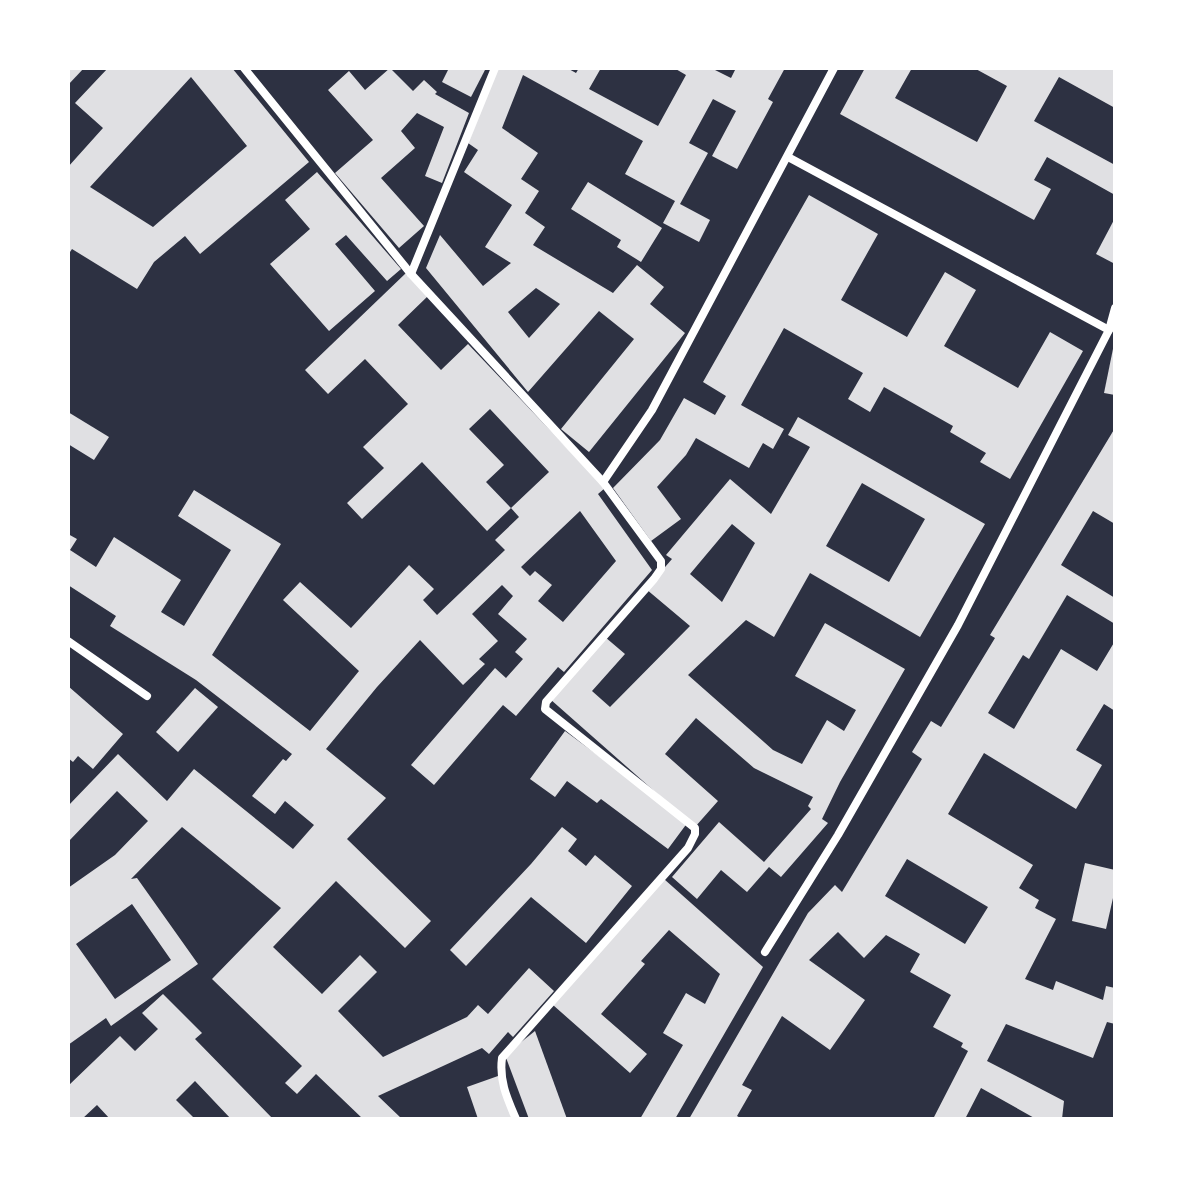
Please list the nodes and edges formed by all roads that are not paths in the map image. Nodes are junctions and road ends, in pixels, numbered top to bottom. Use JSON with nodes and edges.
{"nodes":[{"id":1,"x":244,"y":68,"type":"edge"},
{"id":2,"x":495,"y":68,"type":"edge"},
{"id":3,"x":834,"y":68,"type":"edge"},
{"id":4,"x":788,"y":157,"type":"junction"},
{"id":5,"x":411,"y":274,"type":"junction"},
{"id":6,"x":1115,"y":308,"type":"edge"},
{"id":7,"x":1109,"y":330,"type":"junction"},
{"id":8,"x":603,"y":482,"type":"junction"},
{"id":9,"x":68,"y":641,"type":"edge"},
{"id":10,"x":147,"y":696,"type":"dead end"},
{"id":11,"x":765,"y":952,"type":"dead end"},
{"id":12,"x":516,"y":1119,"type":"edge"}],
"edges":[{"from":1,"to":5,"type":"street"},
{"from":2,"to":5,"type":"street"},
{"from":3,"to":4,"type":"street"},
{"from":4,"to":7,"type":"street"},
{"from":4,"to":8,"type":"street"},
{"from":5,"to":8,"type":"street"},
{"from":6,"to":7,"type":"street"},
{"from":7,"to":11,"type":"street"},
{"from":8,"to":12,"type":"street"},
{"from":9,"to":10,"type":"street"}]}
